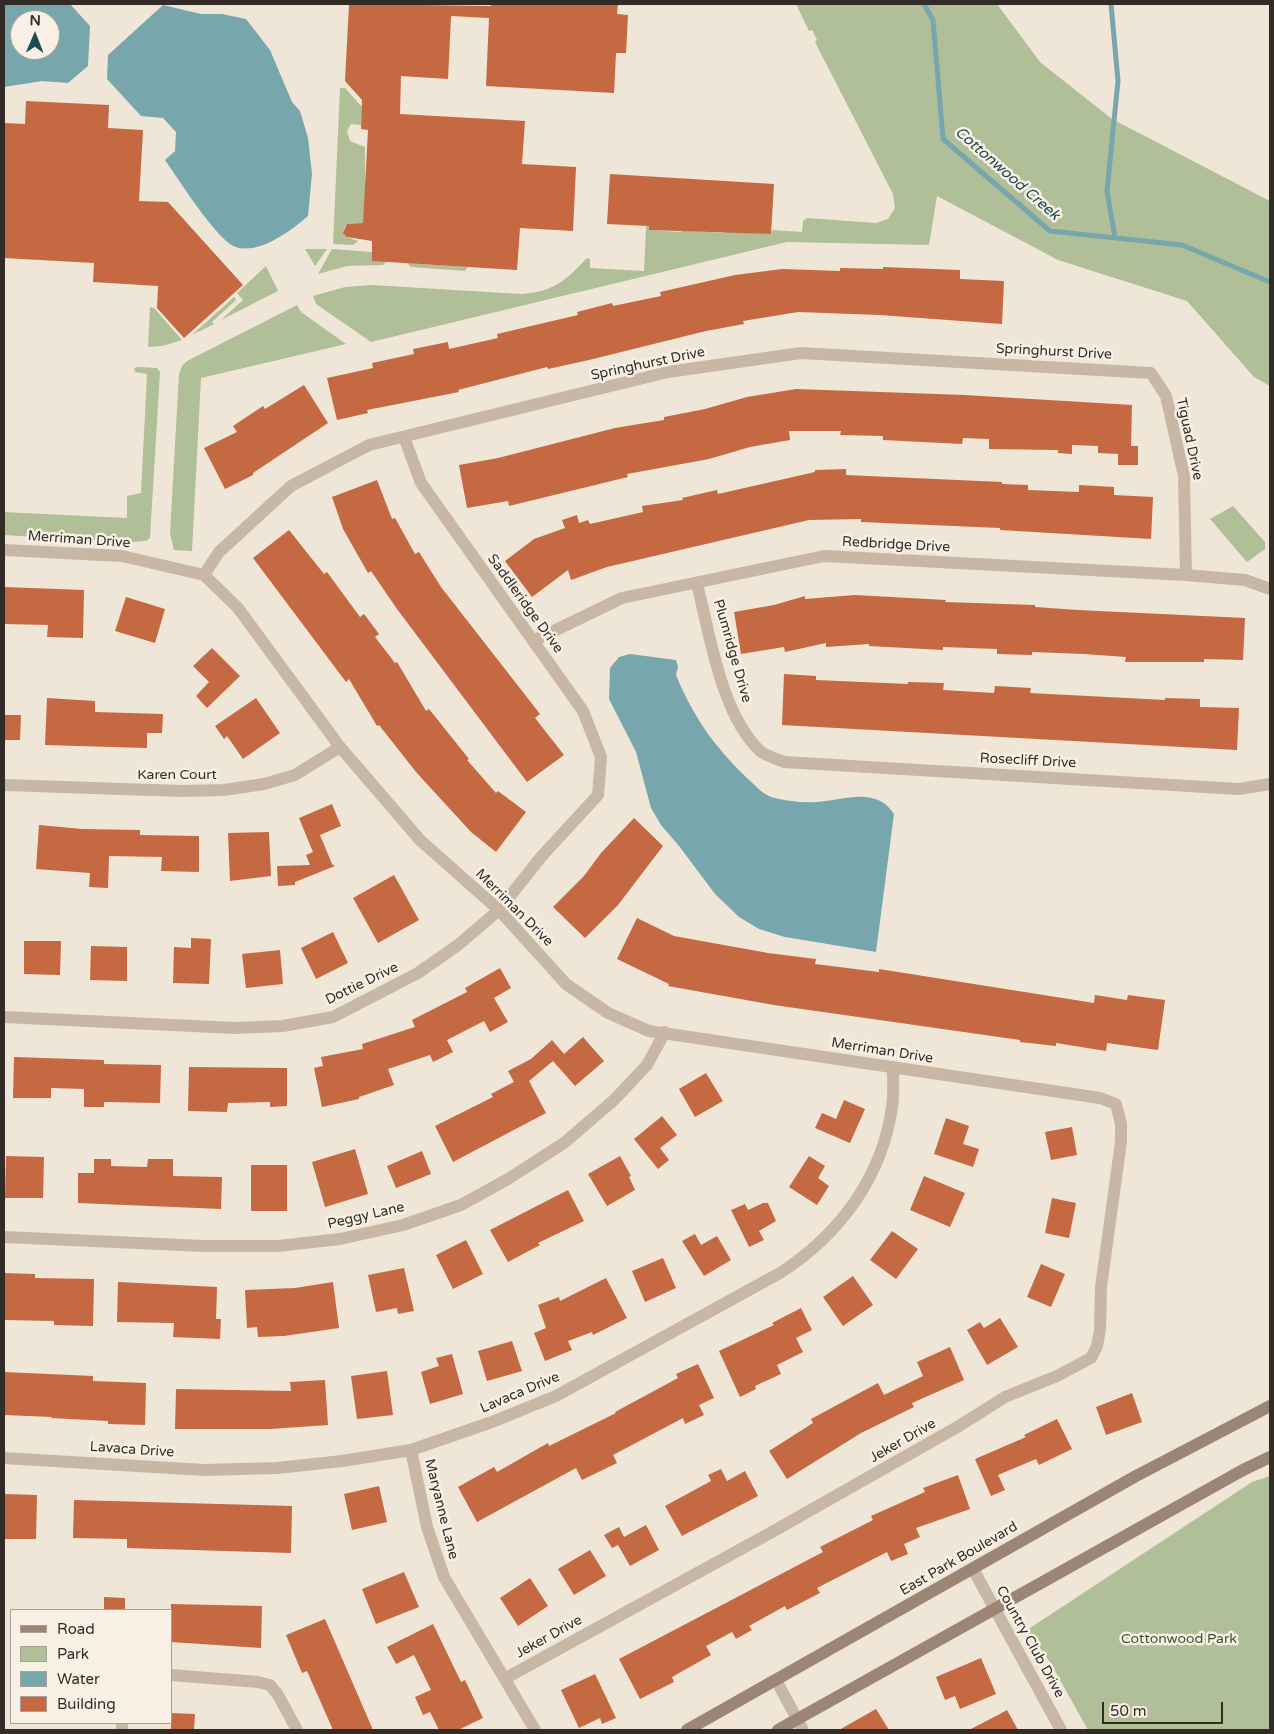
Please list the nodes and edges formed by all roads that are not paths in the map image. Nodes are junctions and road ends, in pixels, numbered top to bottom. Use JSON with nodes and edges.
{"nodes":[{"id":1,"x":1151,"y":373,"type":"joint"},
{"id":2,"x":404,"y":437,"type":"junction"},
{"id":3,"x":4,"y":550,"type":"edge"},
{"id":4,"x":204,"y":575,"type":"junction"},
{"id":5,"x":1186,"y":575,"type":"junction"},
{"id":6,"x":697,"y":584,"type":"junction"},
{"id":7,"x":1270,"y":588,"type":"edge"},
{"id":8,"x":533,"y":641,"type":"junction"},
{"id":9,"x":340,"y":747,"type":"junction"},
{"id":10,"x":784,"y":762,"type":"joint"},
{"id":11,"x":1270,"y":784,"type":"edge"},
{"id":12,"x":4,"y":785,"type":"edge"},
{"id":13,"x":598,"y":795,"type":"joint"},
{"id":14,"x":498,"y":910,"type":"junction"},
{"id":15,"x":4,"y":1017,"type":"edge"},
{"id":16,"x":665,"y":1032,"type":"junction"},
{"id":17,"x":893,"y":1068,"type":"junction"},
{"id":18,"x":1116,"y":1104,"type":"joint"},
{"id":19,"x":4,"y":1237,"type":"edge"},
{"id":20,"x":1270,"y":1406,"type":"edge"},
{"id":21,"x":411,"y":1450,"type":"junction"},
{"id":22,"x":1270,"y":1457,"type":"edge"},
{"id":23,"x":4,"y":1458,"type":"edge"},
{"id":24,"x":973,"y":1569,"type":"junction"},
{"id":25,"x":993,"y":1610,"type":"junction"},
{"id":26,"x":172,"y":1675,"type":"edge"},
{"id":27,"x":506,"y":1678,"type":"junction"},
{"id":28,"x":776,"y":1680,"type":"junction"},
{"id":29,"x":800,"y":1725,"type":"edge"},
{"id":30,"x":298,"y":1730,"type":"edge"},
{"id":31,"x":535,"y":1730,"type":"edge"},
{"id":32,"x":687,"y":1730,"type":"edge"},
{"id":33,"x":778,"y":1730,"type":"edge"},
{"id":34,"x":1061,"y":1730,"type":"edge"}],
"edges":[{"from":1,"to":2,"type":"street","name":"Springhurst Drive"},
{"from":1,"to":5,"type":"street","name":"Tiguad Drive"},
{"from":2,"to":4,"type":"street","name":"Springhurst Drive"},
{"from":2,"to":8,"type":"street","name":"Saddleridge Drive"},
{"from":3,"to":4,"type":"street","name":"Merriman Drive"},
{"from":4,"to":9,"type":"street","name":"Merriman Drive"},
{"from":5,"to":6,"type":"street","name":"Redbridge Drive"},
{"from":5,"to":7,"type":"street","name":"Redbridge Drive"},
{"from":6,"to":8,"type":"street","name":"Redbridge Drive"},
{"from":6,"to":10,"type":"street","name":"Plumridge Drive"},
{"from":8,"to":13,"type":"street","name":"Saddleridge Drive"},
{"from":9,"to":12,"type":"street","name":"Karen Court"},
{"from":9,"to":14,"type":"street","name":"Merriman Drive"},
{"from":10,"to":11,"type":"street","name":"Rosecliff Drive"},
{"from":13,"to":14,"type":"street","name":"Dottie Drive"},
{"from":14,"to":15,"type":"street","name":"Dottie Drive"},
{"from":14,"to":16,"type":"street","name":"Merriman Drive"},
{"from":16,"to":17,"type":"street","name":"Merriman Drive"},
{"from":16,"to":19,"type":"street","name":"Peggy Lane"},
{"from":17,"to":18,"type":"street","name":"Merriman Drive"},
{"from":17,"to":21,"type":"street","name":"Lavaca Drive"},
{"from":18,"to":27,"type":"street","name":"Jeker Drive"},
{"from":20,"to":24,"type":"main road","name":"East Park Boulevard"},
{"from":21,"to":23,"type":"street","name":"Lavaca Drive"},
{"from":21,"to":27,"type":"street","name":"Maryanne Lane"},
{"from":22,"to":25,"type":"main road"},
{"from":24,"to":25,"type":"street","name":"Country Club Drive"},
{"from":24,"to":28,"type":"main road","name":"East Park Boulevard"},
{"from":25,"to":29,"type":"main road"},
{"from":25,"to":34,"type":"street","name":"Country Club Drive"},
{"from":26,"to":30,"type":"street"},
{"from":27,"to":31,"type":"street","name":"Maryanne Lane"},
{"from":28,"to":29,"type":"street"},
{"from":28,"to":32,"type":"main road","name":"East Park Boulevard"},
{"from":29,"to":33,"type":"main road"}]}
